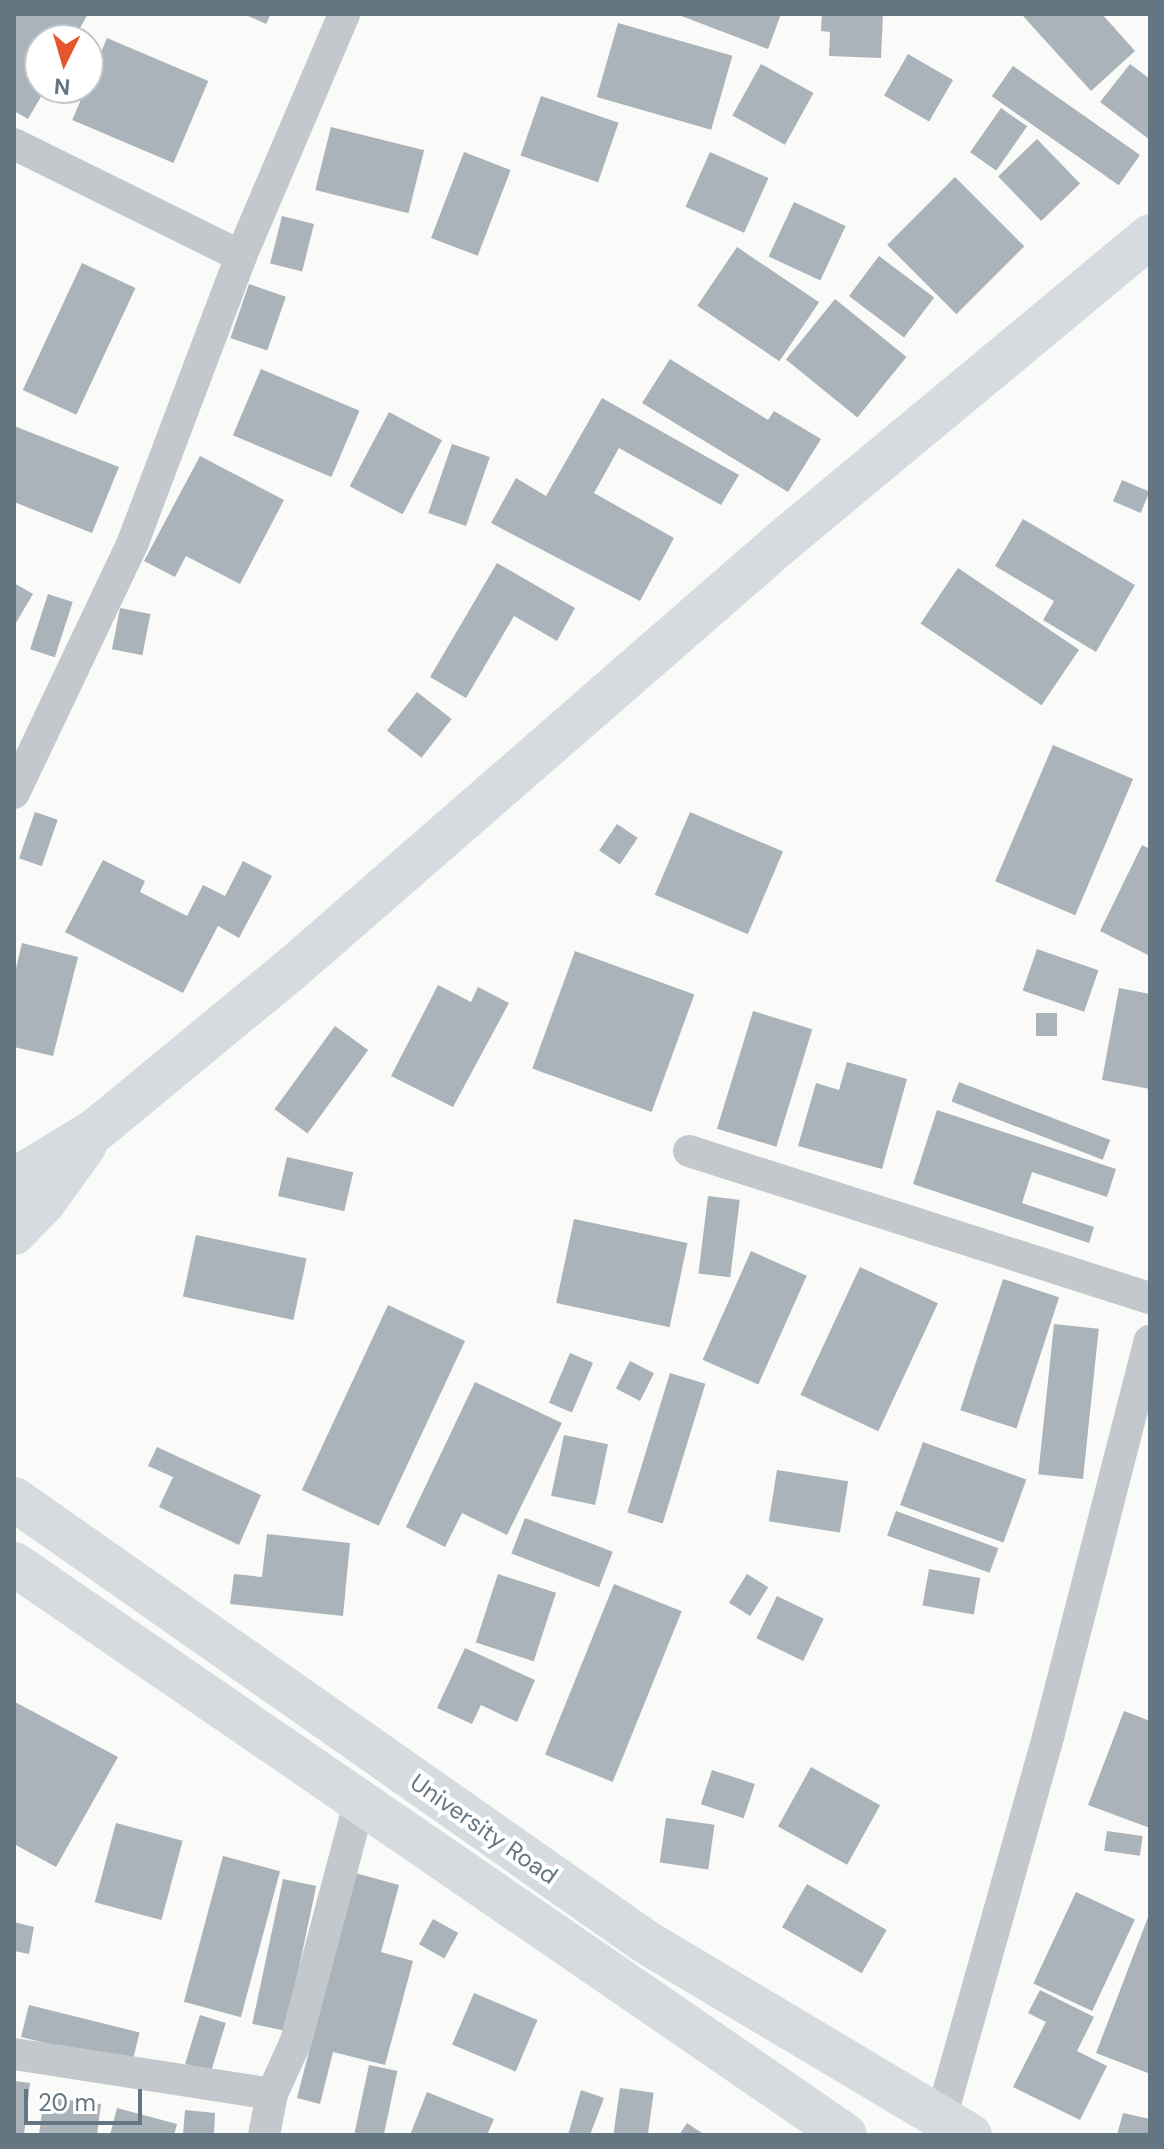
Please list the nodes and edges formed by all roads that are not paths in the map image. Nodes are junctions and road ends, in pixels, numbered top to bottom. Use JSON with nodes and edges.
{"nodes":[{"id":1,"x":344,"y":14,"type":"edge"},
{"id":2,"x":14,"y":144,"type":"edge"},
{"id":3,"x":1150,"y":236,"type":"edge"},
{"id":4,"x":241,"y":256,"type":"junction"},
{"id":5,"x":15,"y":789,"type":"edge"},
{"id":6,"x":96,"y":1130,"type":"junction"},
{"id":7,"x":689,"y":1151,"type":"dead end"},
{"id":8,"x":14,"y":1180,"type":"edge"},
{"id":9,"x":14,"y":1233,"type":"edge"},
{"id":10,"x":1150,"y":1298,"type":"edge"},
{"id":11,"x":1150,"y":1341,"type":"edge"},
{"id":12,"x":1145,"y":1383,"type":"edge"},
{"id":13,"x":14,"y":1499,"type":"edge"},
{"id":14,"x":14,"y":1564,"type":"edge"},
{"id":15,"x":359,"y":1805,"type":"junction"},
{"id":16,"x":14,"y":2054,"type":"edge"},
{"id":17,"x":272,"y":2094,"type":"junction"},
{"id":18,"x":956,"y":2126,"type":"edge"},
{"id":19,"x":264,"y":2135,"type":"edge"},
{"id":20,"x":845,"y":2135,"type":"edge"}],
"edges":[{"from":1,"to":4,"type":"street"},
{"from":2,"to":4,"type":"street"},
{"from":3,"to":6,"type":"main road"},
{"from":4,"to":5,"type":"street"},
{"from":6,"to":8,"type":"main road"},
{"from":6,"to":9,"type":"main road"},
{"from":7,"to":10,"type":"street"},
{"from":11,"to":12,"type":"street"},
{"from":12,"to":18,"type":"street"},
{"from":13,"to":18,"type":"main road","name":"University Road"},
{"from":14,"to":15,"type":"main road"},
{"from":15,"to":17,"type":"street"},
{"from":15,"to":20,"type":"main road"},
{"from":16,"to":17,"type":"street"},
{"from":17,"to":19,"type":"street"}]}
